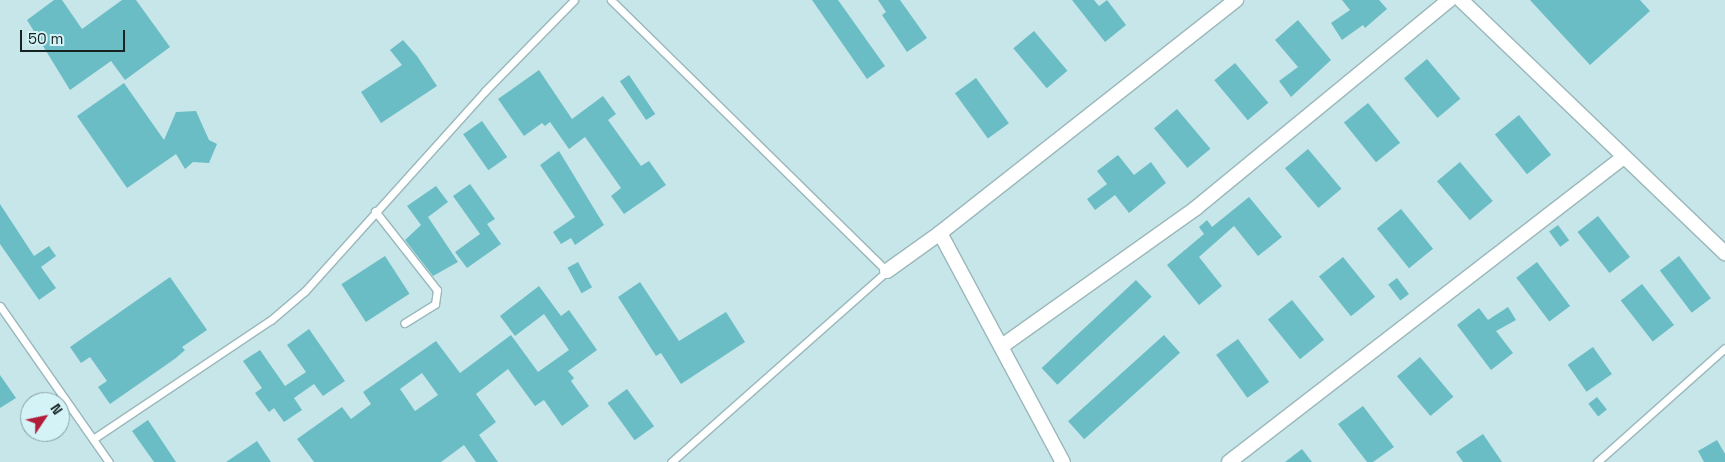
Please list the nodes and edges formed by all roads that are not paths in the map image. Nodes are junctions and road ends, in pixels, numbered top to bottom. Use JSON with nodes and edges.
{"nodes":[{"id":1,"x":574,"y":0,"type":"edge"},
{"id":2,"x":611,"y":0,"type":"edge"},
{"id":3,"x":1236,"y":0,"type":"edge"},
{"id":4,"x":1448,"y":0,"type":"edge"},
{"id":5,"x":1461,"y":0,"type":"edge"},
{"id":6,"x":1623,"y":158,"type":"junction"},
{"id":7,"x":375,"y":211,"type":"junction"},
{"id":8,"x":940,"y":233,"type":"junction"},
{"id":9,"x":1725,"y":253,"type":"edge"},
{"id":10,"x":888,"y":270,"type":"junction"},
{"id":11,"x":0,"y":306,"type":"edge"},
{"id":12,"x":405,"y":323,"type":"dead end"},
{"id":13,"x":1002,"y":346,"type":"junction"},
{"id":14,"x":1725,"y":348,"type":"edge"},
{"id":15,"x":92,"y":439,"type":"junction"},
{"id":16,"x":109,"y":462,"type":"edge"},
{"id":17,"x":671,"y":462,"type":"edge"},
{"id":18,"x":1063,"y":462,"type":"edge"},
{"id":19,"x":1229,"y":462,"type":"edge"},
{"id":20,"x":1597,"y":462,"type":"edge"}],
"edges":[{"from":1,"to":7,"type":"lane"},
{"from":2,"to":10,"type":"lane"},
{"from":3,"to":8,"type":"street"},
{"from":4,"to":13,"type":"street"},
{"from":5,"to":6,"type":"street"},
{"from":6,"to":9,"type":"street"},
{"from":6,"to":19,"type":"street"},
{"from":7,"to":12,"type":"lane"},
{"from":7,"to":15,"type":"lane"},
{"from":8,"to":10,"type":"street"},
{"from":8,"to":13,"type":"street"},
{"from":10,"to":17,"type":"lane"},
{"from":11,"to":15,"type":"lane"},
{"from":13,"to":18,"type":"street"},
{"from":14,"to":20,"type":"lane"},
{"from":15,"to":16,"type":"lane"}]}
